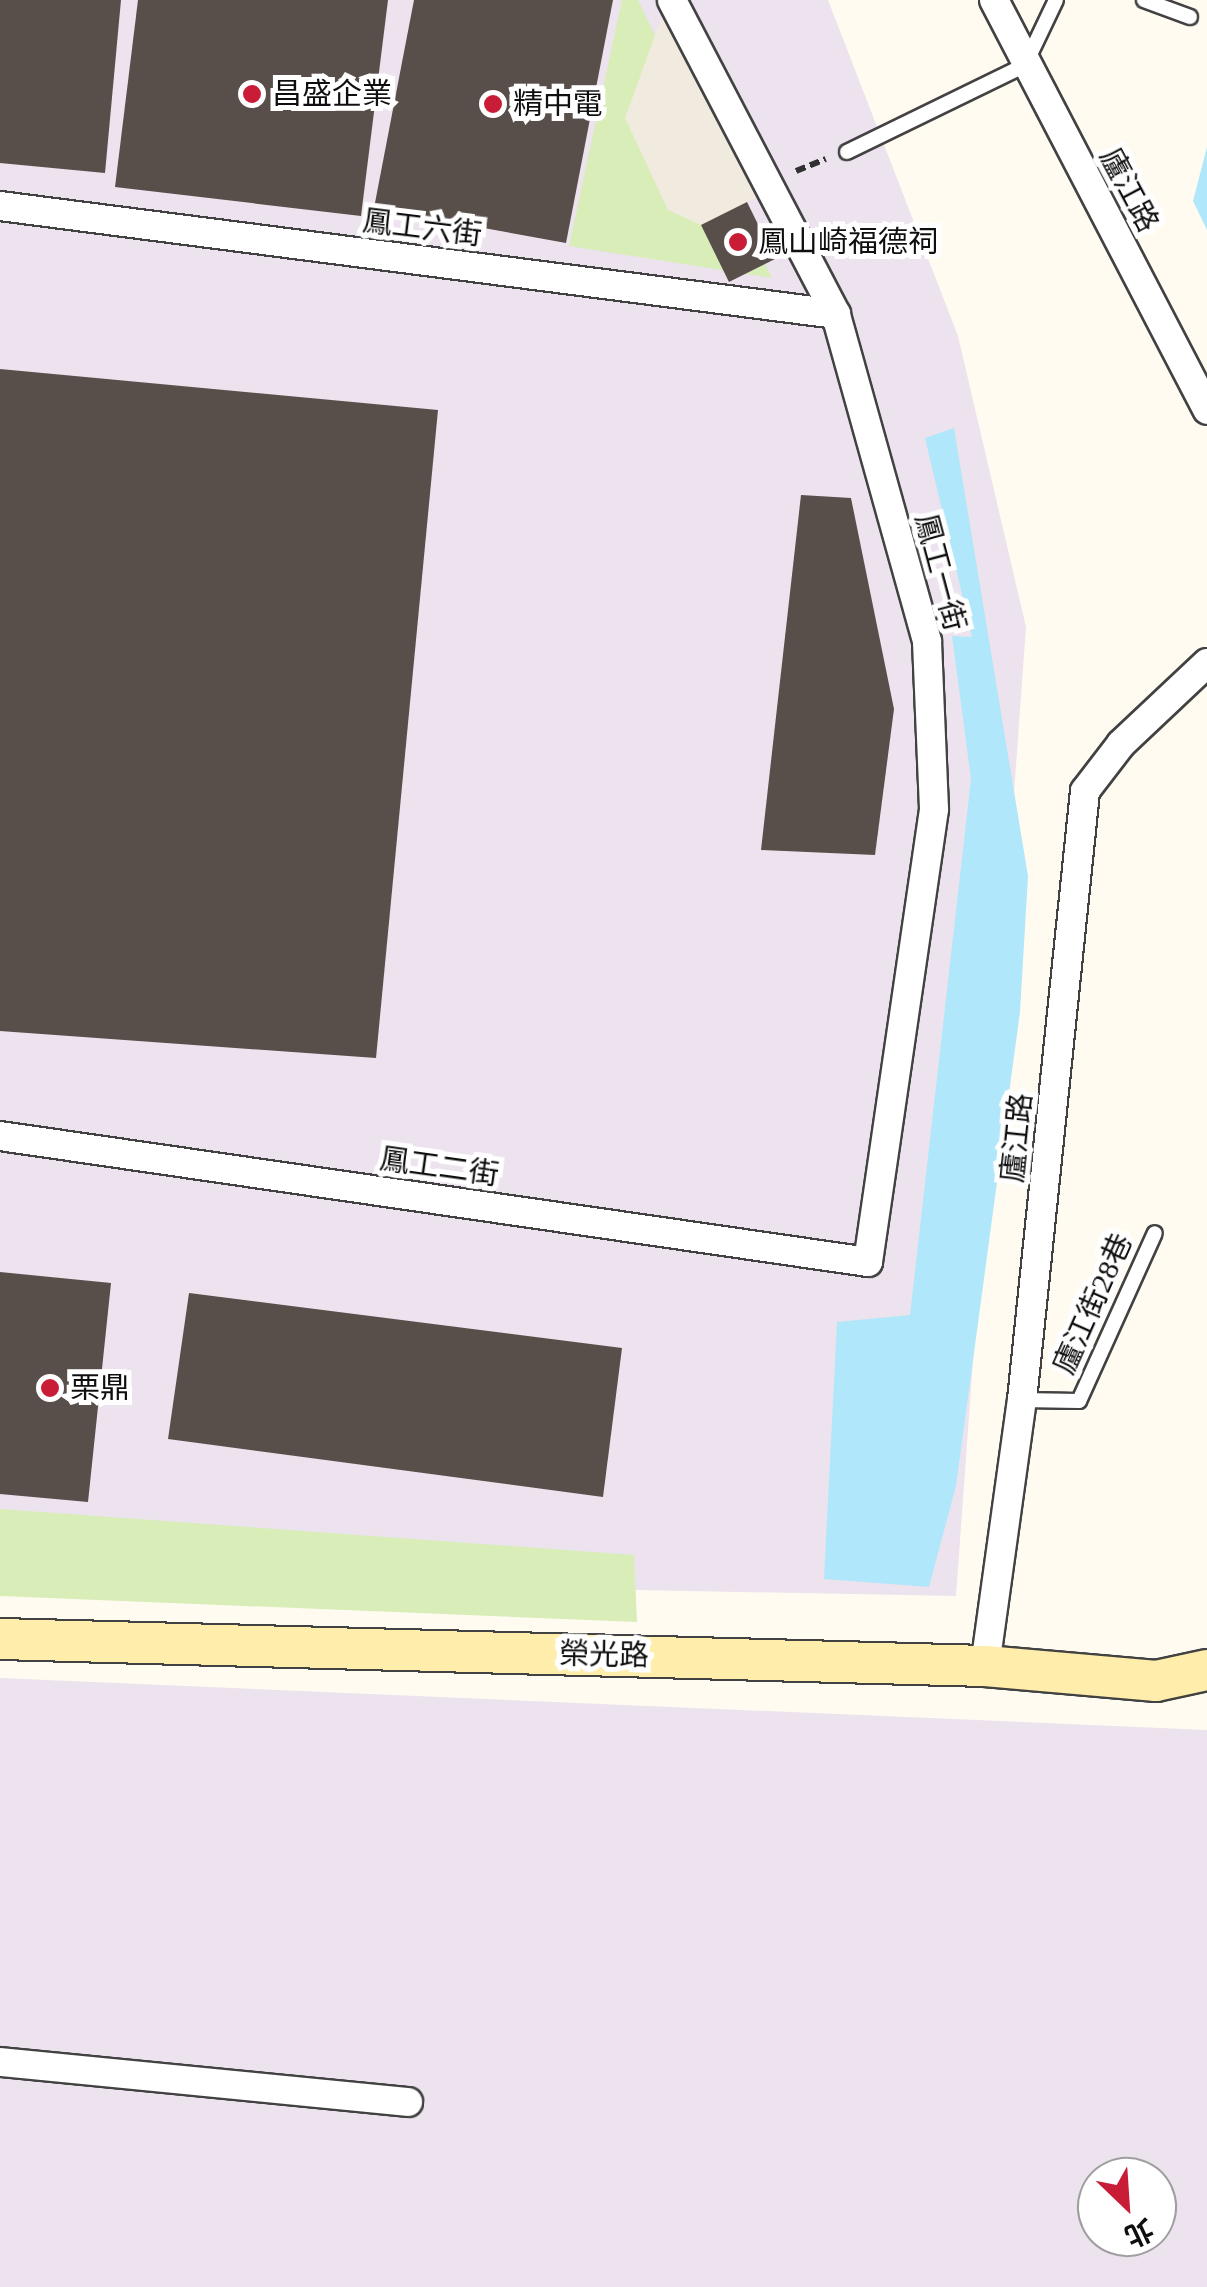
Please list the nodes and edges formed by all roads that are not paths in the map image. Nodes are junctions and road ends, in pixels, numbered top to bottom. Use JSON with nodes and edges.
{"nodes":[{"id":1,"x":672,"y":0,"type":"edge"},
{"id":2,"x":994,"y":0,"type":"edge"},
{"id":3,"x":1056,"y":0,"type":"edge"},
{"id":4,"x":1144,"y":0,"type":"edge"},
{"id":5,"x":1190,"y":17,"type":"dead end"},
{"id":6,"x":1025,"y":65,"type":"junction"},
{"id":7,"x":847,"y":152,"type":"road end"},
{"id":8,"x":0,"y":206,"type":"edge"},
{"id":9,"x":836,"y":314,"type":"junction"},
{"id":10,"x":1207,"y":410,"type":"edge"},
{"id":11,"x":1207,"y":663,"type":"edge"},
{"id":12,"x":0,"y":1136,"type":"edge"},
{"id":13,"x":1155,"y":1233,"type":"dead end"},
{"id":14,"x":868,"y":1262,"type":"joint"},
{"id":15,"x":1022,"y":1400,"type":"junction"},
{"id":16,"x":0,"y":1640,"type":"edge"},
{"id":17,"x":985,"y":1666,"type":"junction"},
{"id":18,"x":1207,"y":1670,"type":"edge"},
{"id":19,"x":0,"y":2062,"type":"edge"},
{"id":20,"x":408,"y":2102,"type":"dead end"}],
"edges":[{"from":1,"to":9,"type":"street","name":"鳳工一街"},
{"from":2,"to":6,"type":"street","name":"廬江路"},
{"from":3,"to":6,"type":"lane"},
{"from":4,"to":5,"type":"lane"},
{"from":6,"to":7,"type":"lane"},
{"from":6,"to":10,"type":"street","name":"廬江路"},
{"from":8,"to":9,"type":"street","name":"鳳工六街"},
{"from":9,"to":14,"type":"street","name":"鳳工一街"},
{"from":11,"to":15,"type":"street","name":"廬江路"},
{"from":12,"to":14,"type":"street","name":"鳳工二街"},
{"from":13,"to":15,"type":"lane","name":"廬江街28巷"},
{"from":15,"to":17,"type":"street","name":"廬江路"},
{"from":16,"to":17,"type":"street","name":"榮光路"},
{"from":17,"to":18,"type":"street","name":"榮光路"},
{"from":19,"to":20,"type":"street"}]}
